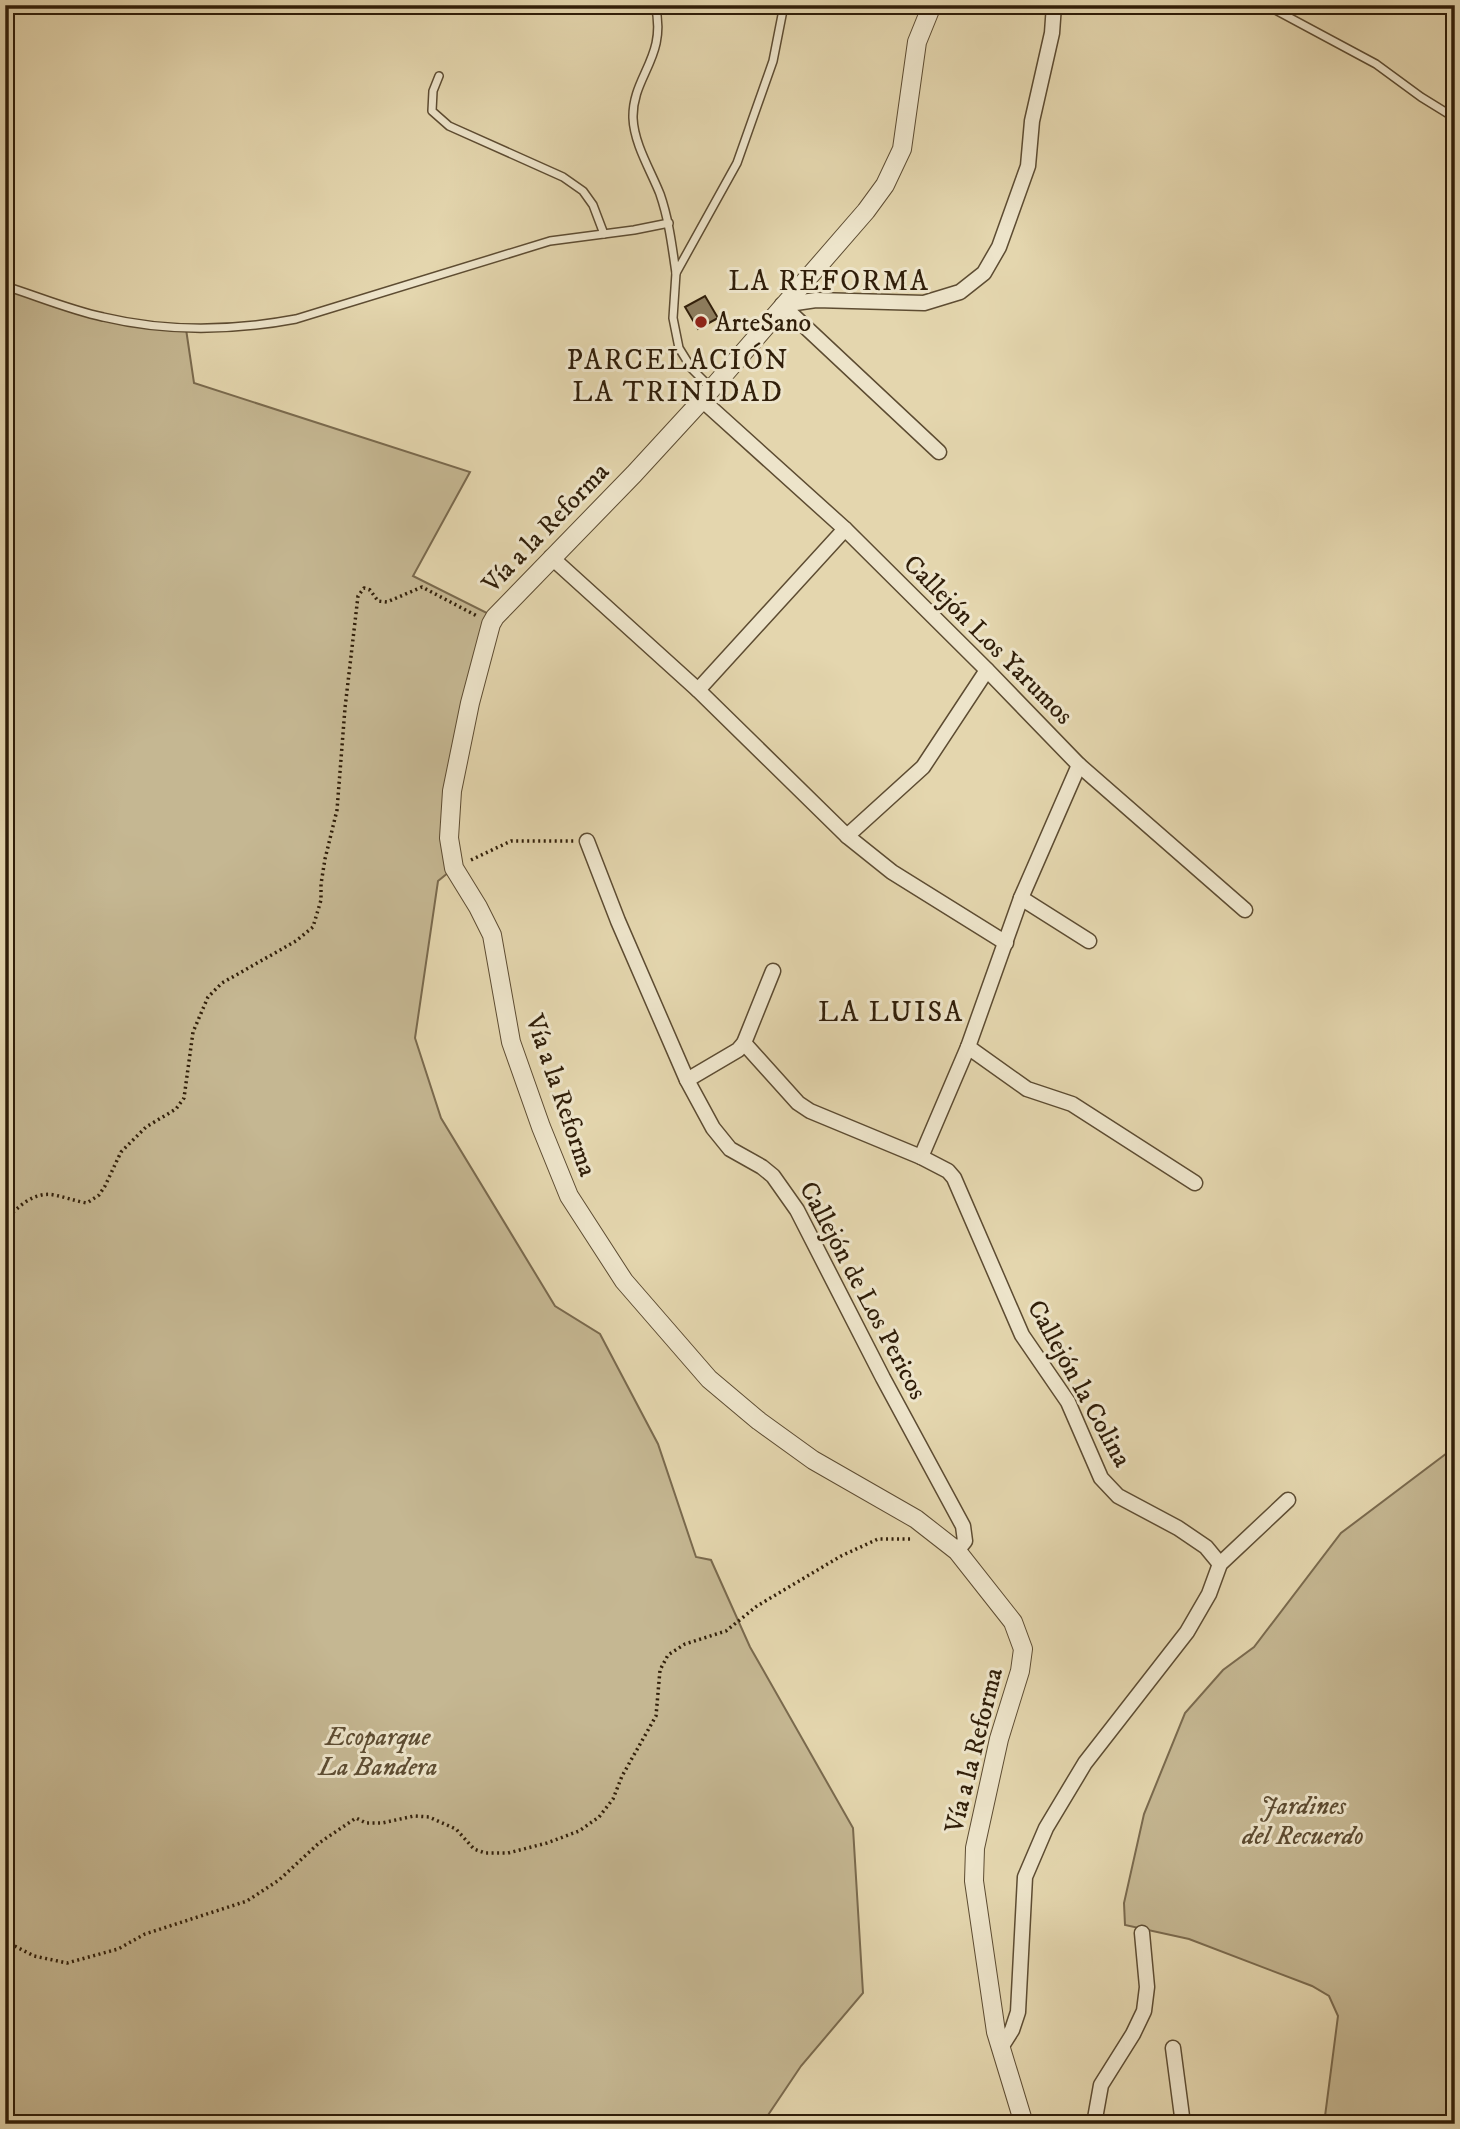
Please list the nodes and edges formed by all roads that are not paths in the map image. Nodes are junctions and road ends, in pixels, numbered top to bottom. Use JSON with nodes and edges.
{"nodes":[{"id":1,"x":655,"y":5,"type":"edge"},
{"id":2,"x":783,"y":5,"type":"edge"},
{"id":3,"x":932,"y":5,"type":"edge"},
{"id":4,"x":1054,"y":5,"type":"edge"},
{"id":5,"x":1266,"y":5,"type":"edge"},
{"id":6,"x":439,"y":76,"type":"dead end"},
{"id":7,"x":1455,"y":118,"type":"edge"},
{"id":8,"x":669,"y":223,"type":"junction"},
{"id":9,"x":604,"y":234,"type":"junction"},
{"id":10,"x":676,"y":273,"type":"junction"},
{"id":11,"x":5,"y":286,"type":"edge"},
{"id":12,"x":782,"y":305,"type":"junction"},
{"id":13,"x":706,"y":394,"type":"junction"},
{"id":14,"x":939,"y":452,"type":"dead end"},
{"id":15,"x":845,"y":529,"type":"junction"},
{"id":16,"x":551,"y":557,"type":"junction"},
{"id":17,"x":987,"y":670,"type":"junction"},
{"id":18,"x":698,"y":690,"type":"junction"},
{"id":19,"x":1079,"y":765,"type":"junction"},
{"id":20,"x":846,"y":836,"type":"junction"},
{"id":21,"x":587,"y":841,"type":"road end"},
{"id":22,"x":1021,"y":898,"type":"junction"},
{"id":23,"x":1245,"y":910,"type":"dead end"},
{"id":24,"x":1089,"y":941,"type":"dead end"},
{"id":25,"x":1006,"y":943,"type":"junction"},
{"id":26,"x":773,"y":971,"type":"dead end"},
{"id":27,"x":744,"y":1043,"type":"junction"},
{"id":28,"x":968,"y":1048,"type":"junction"},
{"id":29,"x":687,"y":1080,"type":"junction"},
{"id":30,"x":922,"y":1157,"type":"junction"},
{"id":31,"x":1195,"y":1183,"type":"dead end"},
{"id":32,"x":1288,"y":1500,"type":"dead end"},
{"id":33,"x":957,"y":1551,"type":"junction"},
{"id":34,"x":1220,"y":1564,"type":"junction"},
{"id":35,"x":1142,"y":1933,"type":"dead end"},
{"id":36,"x":1173,"y":2048,"type":"dead end"},
{"id":37,"x":1000,"y":2049,"type":"junction"},
{"id":38,"x":1024,"y":2124,"type":"edge"},
{"id":39,"x":1094,"y":2124,"type":"edge"},
{"id":40,"x":1183,"y":2124,"type":"edge"}],
"edges":[{"from":1,"to":8,"type":"lane"},
{"from":2,"to":10,"type":"lane"},
{"from":3,"to":12,"type":"street","name":"Vía a la Reforma"},
{"from":4,"to":12,"type":"street"},
{"from":5,"to":7,"type":"lane"},
{"from":6,"to":9,"type":"lane"},
{"from":8,"to":9,"type":"lane"},
{"from":8,"to":10,"type":"lane"},
{"from":9,"to":11,"type":"lane"},
{"from":10,"to":13,"type":"lane"},
{"from":12,"to":13,"type":"street","name":"Vía a la Reforma"},
{"from":12,"to":14,"type":"street"},
{"from":13,"to":15,"type":"street","name":"Callejón Los Yarumos"},
{"from":13,"to":16,"type":"street","name":"Vía a la Reforma"},
{"from":15,"to":17,"type":"street","name":"Callejón Los Yarumos"},
{"from":15,"to":18,"type":"street"},
{"from":16,"to":18,"type":"street"},
{"from":16,"to":33,"type":"street","name":"Vía a la Reforma"},
{"from":17,"to":19,"type":"street","name":"Callejón Los Yarumos"},
{"from":17,"to":20,"type":"street"},
{"from":18,"to":20,"type":"street"},
{"from":19,"to":22,"type":"street"},
{"from":19,"to":23,"type":"street","name":"Callejón Los Yarumos"},
{"from":20,"to":25,"type":"street"},
{"from":21,"to":29,"type":"street","name":"Callejón de Los Pericos"},
{"from":22,"to":24,"type":"street"},
{"from":22,"to":25,"type":"street"},
{"from":25,"to":28,"type":"street"},
{"from":26,"to":27,"type":"street"},
{"from":27,"to":29,"type":"street"},
{"from":27,"to":30,"type":"street","name":"Callejón la Colina"},
{"from":28,"to":30,"type":"street"},
{"from":28,"to":31,"type":"street"},
{"from":29,"to":33,"type":"street","name":"Callejón de Los Pericos"},
{"from":30,"to":34,"type":"street","name":"Callejón la Colina"},
{"from":32,"to":34,"type":"street"},
{"from":33,"to":37,"type":"street","name":"Vía a la Reforma"},
{"from":34,"to":37,"type":"street"},
{"from":35,"to":39,"type":"street"},
{"from":36,"to":40,"type":"street"},
{"from":37,"to":38,"type":"street","name":"Vía a la Reforma"}]}
